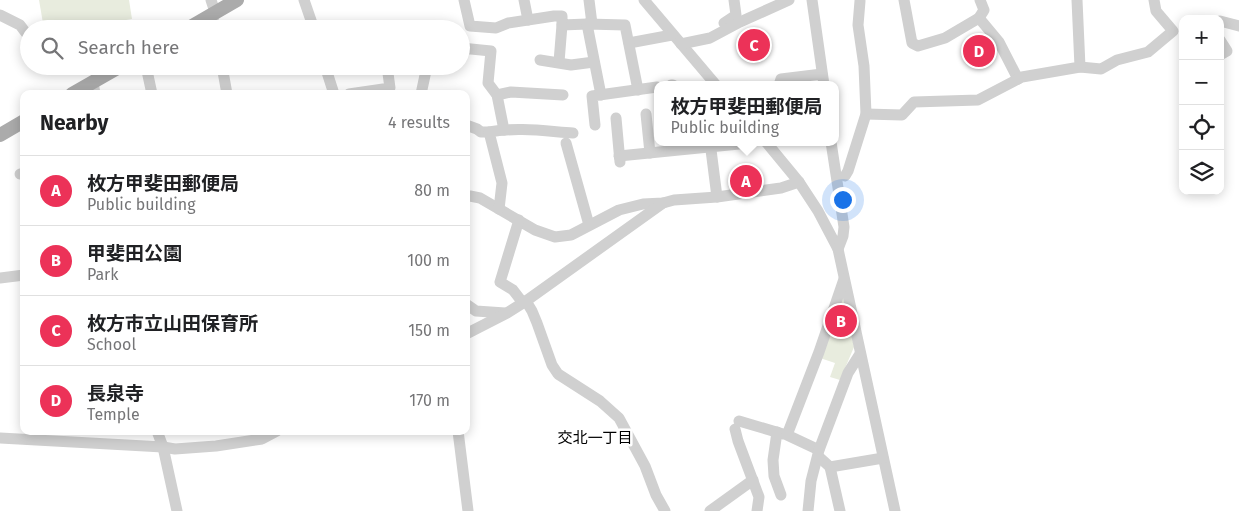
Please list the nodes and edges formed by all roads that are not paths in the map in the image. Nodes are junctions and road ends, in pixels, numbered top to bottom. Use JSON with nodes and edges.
{"nodes":[{"id":1,"x":237,"y":0,"type":"edge"},
{"id":2,"x":304,"y":0,"type":"edge"},
{"id":3,"x":464,"y":0,"type":"edge"},
{"id":4,"x":524,"y":0,"type":"edge"},
{"id":5,"x":589,"y":0,"type":"edge"},
{"id":6,"x":644,"y":0,"type":"edge"},
{"id":7,"x":734,"y":0,"type":"edge"},
{"id":8,"x":789,"y":0,"type":"edge"},
{"id":9,"x":812,"y":0,"type":"edge"},
{"id":10,"x":859,"y":0,"type":"edge"},
{"id":11,"x":904,"y":0,"type":"edge"},
{"id":12,"x":980,"y":0,"type":"edge"},
{"id":13,"x":1076,"y":0,"type":"edge"},
{"id":14,"x":1154,"y":0,"type":"edge"},
{"id":15,"x":770,"y":4,"type":"edge"},
{"id":16,"x":213,"y":9,"type":"edge"},
{"id":17,"x":0,"y":15,"type":"edge"},
{"id":18,"x":980,"y":18,"type":"junction"},
{"id":19,"x":199,"y":20,"type":"edge"},
{"id":20,"x":311,"y":20,"type":"edge"},
{"id":21,"x":469,"y":20,"type":"edge"},
{"id":22,"x":528,"y":20,"type":"junction"},
{"id":23,"x":1224,"y":22,"type":"edge"},
{"id":24,"x":589,"y":24,"type":"junction"},
{"id":25,"x":20,"y":25,"type":"edge"},
{"id":26,"x":562,"y":25,"type":"junction"},
{"id":27,"x":470,"y":26,"type":"edge"},
{"id":28,"x":1239,"y":26,"type":"edge"},
{"id":29,"x":1179,"y":31,"type":"edge"},
{"id":30,"x":672,"y":34,"type":"junction"},
{"id":31,"x":710,"y":38,"type":"junction"},
{"id":32,"x":629,"y":43,"type":"junction"},
{"id":33,"x":682,"y":44,"type":"junction"},
{"id":34,"x":470,"y":49,"type":"edge"},
{"id":35,"x":540,"y":60,"type":"dead end"},
{"id":36,"x":559,"y":62,"type":"junction"},
{"id":37,"x":594,"y":62,"type":"junction"},
{"id":38,"x":1080,"y":66,"type":"junction"},
{"id":39,"x":110,"y":75,"type":"edge"},
{"id":40,"x":148,"y":75,"type":"edge"},
{"id":41,"x":224,"y":75,"type":"edge"},
{"id":42,"x":329,"y":75,"type":"edge"},
{"id":43,"x":388,"y":75,"type":"edge"},
{"id":44,"x":425,"y":75,"type":"edge"},
{"id":45,"x":823,"y":79,"type":"edge"},
{"id":46,"x":1018,"y":79,"type":"junction"},
{"id":47,"x":713,"y":81,"type":"edge"},
{"id":48,"x":780,"y":81,"type":"edge"},
{"id":49,"x":654,"y":87,"type":"edge"},
{"id":50,"x":94,"y":88,"type":"edge"},
{"id":51,"x":151,"y":90,"type":"edge"},
{"id":52,"x":227,"y":90,"type":"edge"},
{"id":53,"x":333,"y":90,"type":"edge"},
{"id":54,"x":376,"y":90,"type":"edge"},
{"id":55,"x":422,"y":90,"type":"edge"},
{"id":56,"x":638,"y":90,"type":"junction"},
{"id":57,"x":497,"y":95,"type":"junction"},
{"id":58,"x":562,"y":95,"type":"dead end"},
{"id":59,"x":601,"y":95,"type":"junction"},
{"id":60,"x":646,"y":114,"type":"dead end"},
{"id":61,"x":866,"y":114,"type":"junction"},
{"id":62,"x":616,"y":118,"type":"dead end"},
{"id":63,"x":20,"y":124,"type":"edge"},
{"id":64,"x":595,"y":125,"type":"dead end"},
{"id":65,"x":470,"y":126,"type":"edge"},
{"id":66,"x":504,"y":130,"type":"junction"},
{"id":67,"x":488,"y":132,"type":"junction"},
{"id":68,"x":573,"y":133,"type":"dead end"},
{"id":69,"x":0,"y":135,"type":"edge"},
{"id":70,"x":566,"y":143,"type":"dead end"},
{"id":71,"x":683,"y":146,"type":"edge"},
{"id":72,"x":710,"y":146,"type":"edge"},
{"id":73,"x":769,"y":146,"type":"edge"},
{"id":74,"x":832,"y":146,"type":"edge"},
{"id":75,"x":650,"y":153,"type":"junction"},
{"id":76,"x":841,"y":176,"type":"junction"},
{"id":77,"x":800,"y":182,"type":"junction"},
{"id":78,"x":470,"y":196,"type":"edge"},
{"id":79,"x":716,"y":197,"type":"junction"},
{"id":80,"x":663,"y":203,"type":"junction"},
{"id":81,"x":499,"y":208,"type":"junction"},
{"id":82,"x":519,"y":220,"type":"junction"},
{"id":83,"x":589,"y":225,"type":"junction"},
{"id":84,"x":838,"y":249,"type":"junction"},
{"id":85,"x":20,"y":276,"type":"edge"},
{"id":86,"x":0,"y":278,"type":"edge"},
{"id":87,"x":844,"y":279,"type":"junction"},
{"id":88,"x":524,"y":302,"type":"junction"},
{"id":89,"x":470,"y":307,"type":"edge"},
{"id":90,"x":507,"y":313,"type":"junction"},
{"id":91,"x":470,"y":332,"type":"edge"},
{"id":92,"x":860,"y":354,"type":"junction"},
{"id":93,"x":782,"y":433,"type":"junction"},
{"id":94,"x":159,"y":435,"type":"edge"},
{"id":95,"x":261,"y":435,"type":"edge"},
{"id":96,"x":458,"y":435,"type":"edge"},
{"id":97,"x":0,"y":438,"type":"edge"},
{"id":98,"x":164,"y":447,"type":"junction"},
{"id":99,"x":819,"y":453,"type":"junction"},
{"id":100,"x":883,"y":458,"type":"junction"},
{"id":101,"x":830,"y":467,"type":"junction"},
{"id":102,"x":753,"y":480,"type":"junction"},
{"id":103,"x":781,"y":495,"type":"dead end"},
{"id":104,"x":177,"y":511,"type":"edge"},
{"id":105,"x":468,"y":511,"type":"edge"},
{"id":106,"x":665,"y":511,"type":"edge"},
{"id":107,"x":710,"y":511,"type":"edge"},
{"id":108,"x":757,"y":511,"type":"edge"},
{"id":109,"x":808,"y":511,"type":"edge"},
{"id":110,"x":840,"y":511,"type":"edge"},
{"id":111,"x":894,"y":511,"type":"edge"}],
"edges":[{"from":1,"to":16,"type":"main road"},
{"from":2,"to":20,"type":"street"},
{"from":3,"to":21,"type":"street"},
{"from":4,"to":22,"type":"street"},
{"from":5,"to":24,"type":"street"},
{"from":6,"to":30,"type":"street"},
{"from":7,"to":31,"type":"street"},
{"from":8,"to":15,"type":"street"},
{"from":9,"to":45,"type":"street"},
{"from":10,"to":61,"type":"street"},
{"from":11,"to":18,"type":"street"},
{"from":12,"to":18,"type":"street"},
{"from":13,"to":38,"type":"street"},
{"from":14,"to":29,"type":"street"},
{"from":15,"to":31,"type":"street"},
{"from":16,"to":19,"type":"main road"},
{"from":17,"to":25,"type":"street"},
{"from":18,"to":46,"type":"street"},
{"from":22,"to":26,"type":"street"},
{"from":22,"to":27,"type":"street"},
{"from":23,"to":28,"type":"street"},
{"from":24,"to":26,"type":"street"},
{"from":24,"to":32,"type":"street"},
{"from":24,"to":37,"type":"street"},
{"from":26,"to":36,"type":"street"},
{"from":29,"to":38,"type":"street"},
{"from":30,"to":32,"type":"street"},
{"from":30,"to":33,"type":"street"},
{"from":31,"to":33,"type":"street"},
{"from":32,"to":56,"type":"street"},
{"from":33,"to":47,"type":"street"},
{"from":34,"to":57,"type":"street"},
{"from":35,"to":36,"type":"street"},
{"from":36,"to":37,"type":"street"},
{"from":37,"to":59,"type":"street"},
{"from":38,"to":46,"type":"street"},
{"from":39,"to":50,"type":"main road"},
{"from":40,"to":51,"type":"street"},
{"from":41,"to":52,"type":"street"},
{"from":42,"to":53,"type":"street"},
{"from":43,"to":54,"type":"street"},
{"from":44,"to":55,"type":"street"},
{"from":45,"to":48,"type":"street"},
{"from":46,"to":61,"type":"street"},
{"from":49,"to":56,"type":"street"},
{"from":56,"to":59,"type":"street"},
{"from":57,"to":58,"type":"street"},
{"from":57,"to":66,"type":"street"},
{"from":59,"to":64,"type":"street"},
{"from":60,"to":75,"type":"street"},
{"from":61,"to":76,"type":"street"},
{"from":62,"to":75,"type":"street"},
{"from":63,"to":69,"type":"main road"},
{"from":65,"to":67,"type":"street"},
{"from":66,"to":67,"type":"street"},
{"from":66,"to":68,"type":"street"},
{"from":67,"to":81,"type":"street"},
{"from":70,"to":83,"type":"street"},
{"from":71,"to":75,"type":"street"},
{"from":72,"to":79,"type":"street"},
{"from":73,"to":77,"type":"street"},
{"from":74,"to":76,"type":"street"},
{"from":76,"to":84,"type":"street"},
{"from":77,"to":79,"type":"street"},
{"from":77,"to":84,"type":"street"},
{"from":78,"to":81,"type":"street"},
{"from":79,"to":80,"type":"street"},
{"from":80,"to":83,"type":"street"},
{"from":80,"to":88,"type":"street"},
{"from":81,"to":82,"type":"street"},
{"from":82,"to":83,"type":"street"},
{"from":82,"to":88,"type":"street"},
{"from":84,"to":87,"type":"street"},
{"from":85,"to":86,"type":"street"},
{"from":87,"to":92,"type":"street"},
{"from":87,"to":93,"type":"street"},
{"from":88,"to":90,"type":"street"},
{"from":88,"to":106,"type":"street"},
{"from":89,"to":90,"type":"street"},
{"from":90,"to":91,"type":"street"},
{"from":92,"to":99,"type":"street"},
{"from":92,"to":100,"type":"street"},
{"from":93,"to":99,"type":"street"},
{"from":93,"to":102,"type":"street"},
{"from":93,"to":103,"type":"street"},
{"from":94,"to":98,"type":"street"},
{"from":95,"to":98,"type":"street"},
{"from":96,"to":105,"type":"street"},
{"from":97,"to":98,"type":"street"},
{"from":98,"to":104,"type":"street"},
{"from":99,"to":101,"type":"street"},
{"from":99,"to":109,"type":"street"},
{"from":100,"to":101,"type":"street"},
{"from":100,"to":111,"type":"street"},
{"from":101,"to":110,"type":"street"},
{"from":102,"to":107,"type":"street"},
{"from":102,"to":108,"type":"street"}]}
